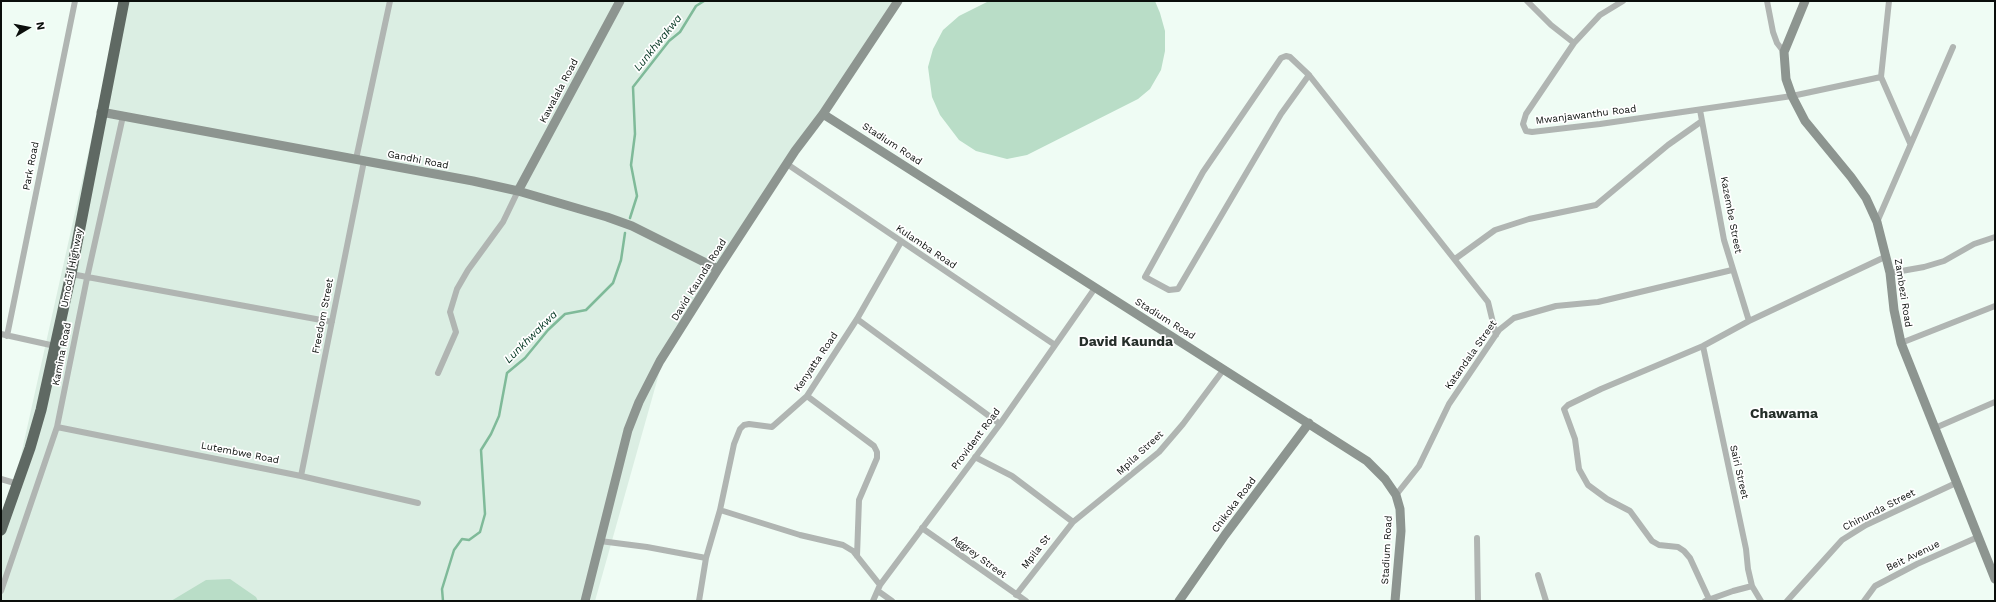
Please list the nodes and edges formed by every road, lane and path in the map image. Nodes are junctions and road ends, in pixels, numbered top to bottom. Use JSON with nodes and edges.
{"nodes":[{"id":1,"x":75,"y":1,"type":"edge"},
{"id":2,"x":124,"y":1,"type":"edge"},
{"id":3,"x":390,"y":1,"type":"edge"},
{"id":4,"x":620,"y":1,"type":"edge"},
{"id":5,"x":898,"y":1,"type":"edge"},
{"id":6,"x":1528,"y":1,"type":"edge"},
{"id":7,"x":1623,"y":1,"type":"edge"},
{"id":8,"x":1767,"y":1,"type":"edge"},
{"id":9,"x":1805,"y":1,"type":"edge"},
{"id":10,"x":1889,"y":1,"type":"edge"},
{"id":11,"x":1574,"y":43,"type":"junction"},
{"id":12,"x":1953,"y":47,"type":"dead end"},
{"id":13,"x":1784,"y":52,"type":"junction"},
{"id":14,"x":1309,"y":75,"type":"junction"},
{"id":15,"x":1881,"y":77,"type":"junction"},
{"id":16,"x":1792,"y":96,"type":"junction"},
{"id":17,"x":1700,"y":110,"type":"junction"},
{"id":18,"x":101,"y":112,"type":"junction"},
{"id":19,"x":823,"y":114,"type":"junction"},
{"id":20,"x":123,"y":116,"type":"junction"},
{"id":21,"x":1702,"y":121,"type":"junction"},
{"id":22,"x":1910,"y":143,"type":"junction"},
{"id":23,"x":360,"y":160,"type":"junction"},
{"id":24,"x":787,"y":164,"type":"junction"},
{"id":25,"x":518,"y":191,"type":"junction"},
{"id":26,"x":1877,"y":222,"type":"junction"},
{"id":27,"x":1995,"y":237,"type":"edge"},
{"id":28,"x":901,"y":242,"type":"junction"},
{"id":29,"x":1887,"y":256,"type":"junction"},
{"id":30,"x":1455,"y":259,"type":"junction"},
{"id":31,"x":718,"y":269,"type":"junction"},
{"id":32,"x":1732,"y":270,"type":"junction"},
{"id":33,"x":1890,"y":273,"type":"junction"},
{"id":34,"x":71,"y":274,"type":"junction"},
{"id":35,"x":87,"y":278,"type":"junction"},
{"id":36,"x":1095,"y":288,"type":"junction"},
{"id":37,"x":1995,"y":306,"type":"edge"},
{"id":38,"x":857,"y":319,"type":"junction"},
{"id":39,"x":332,"y":322,"type":"junction"},
{"id":40,"x":1749,"y":322,"type":"junction"},
{"id":41,"x":4,"y":335,"type":"edge"},
{"id":42,"x":1496,"y":335,"type":"junction"},
{"id":43,"x":1901,"y":343,"type":"junction"},
{"id":44,"x":1055,"y":345,"type":"junction"},
{"id":45,"x":56,"y":346,"type":"junction"},
{"id":46,"x":1702,"y":346,"type":"junction"},
{"id":47,"x":1224,"y":369,"type":"junction"},
{"id":48,"x":438,"y":373,"type":"dead end"},
{"id":49,"x":807,"y":396,"type":"junction"},
{"id":50,"x":1995,"y":402,"type":"edge"},
{"id":51,"x":1309,"y":423,"type":"junction"},
{"id":52,"x":1000,"y":424,"type":"junction"},
{"id":53,"x":58,"y":427,"type":"junction"},
{"id":54,"x":1935,"y":428,"type":"junction"},
{"id":55,"x":975,"y":457,"type":"junction"},
{"id":56,"x":302,"y":476,"type":"junction"},
{"id":57,"x":1,"y":479,"type":"edge"},
{"id":58,"x":1956,"y":483,"type":"junction"},
{"id":59,"x":18,"y":484,"type":"junction"},
{"id":60,"x":1396,"y":495,"type":"junction"},
{"id":61,"x":418,"y":503,"type":"dead end"},
{"id":62,"x":720,"y":510,"type":"junction"},
{"id":63,"x":1073,"y":522,"type":"junction"},
{"id":64,"x":922,"y":528,"type":"junction"},
{"id":65,"x":1,"y":530,"type":"edge"},
{"id":66,"x":1978,"y":537,"type":"junction"},
{"id":67,"x":1477,"y":538,"type":"dead end"},
{"id":68,"x":600,"y":541,"type":"junction"},
{"id":69,"x":857,"y":556,"type":"junction"},
{"id":70,"x":706,"y":558,"type":"junction"},
{"id":71,"x":1538,"y":575,"type":"dead end"},
{"id":72,"x":1995,"y":579,"type":"edge"},
{"id":73,"x":1752,"y":586,"type":"junction"},
{"id":74,"x":879,"y":588,"type":"junction"},
{"id":75,"x":1,"y":590,"type":"edge"},
{"id":76,"x":1016,"y":595,"type":"junction"},
{"id":77,"x":1707,"y":600,"type":"edge"},
{"id":78,"x":585,"y":601,"type":"edge"},
{"id":79,"x":699,"y":601,"type":"edge"},
{"id":80,"x":873,"y":601,"type":"edge"},
{"id":81,"x":892,"y":601,"type":"edge"},
{"id":82,"x":1026,"y":601,"type":"edge"},
{"id":83,"x":1179,"y":601,"type":"edge"},
{"id":84,"x":1395,"y":601,"type":"edge"},
{"id":85,"x":1478,"y":601,"type":"edge"},
{"id":86,"x":1546,"y":601,"type":"edge"},
{"id":87,"x":1761,"y":601,"type":"edge"},
{"id":88,"x":1787,"y":601,"type":"edge"},
{"id":89,"x":1864,"y":601,"type":"edge"}],
"edges":[{"from":1,"to":41,"type":"street","name":"Park Road"},
{"from":2,"to":18,"type":"highway","name":"Umodzi Highway"},
{"from":3,"to":23,"type":"street","name":"Freedom Street"},
{"from":4,"to":25,"type":"street","name":"Kawalala Road"},
{"from":5,"to":19,"type":"street","name":"David Kaunda Road"},
{"from":6,"to":11,"type":"street"},
{"from":7,"to":11,"type":"street","name":"Mwanjawanthu Road"},
{"from":8,"to":13,"type":"street"},
{"from":9,"to":13,"type":"street","name":"Zambezi Road"},
{"from":10,"to":15,"type":"street"},
{"from":11,"to":17,"type":"street","name":"Mwanjawanthu Road"},
{"from":12,"to":22,"type":"street"},
{"from":13,"to":16,"type":"street","name":"Zambezi Road"},
{"from":14,"to":14,"type":"street"},
{"from":14,"to":30,"type":"street"},
{"from":15,"to":16,"type":"street","name":"Mwanjawanthu Road"},
{"from":15,"to":22,"type":"street"},
{"from":16,"to":17,"type":"street","name":"Mwanjawanthu Road"},
{"from":16,"to":26,"type":"street","name":"Zambezi Road"},
{"from":17,"to":21,"type":"street","name":"Kazembe Street"},
{"from":18,"to":20,"type":"street","name":"Gandhi Road"},
{"from":18,"to":34,"type":"highway","name":"Umodzi Highway"},
{"from":19,"to":24,"type":"street","name":"David Kaunda Road"},
{"from":19,"to":36,"type":"street","name":"Stadium Road"},
{"from":20,"to":23,"type":"street","name":"Gandhi Road"},
{"from":20,"to":35,"type":"street","name":"Kamina Road"},
{"from":21,"to":30,"type":"street"},
{"from":21,"to":32,"type":"street","name":"Kazembe Street"},
{"from":22,"to":26,"type":"street"},
{"from":23,"to":25,"type":"street","name":"Gandhi Road"},
{"from":23,"to":39,"type":"street","name":"Freedom Street"},
{"from":24,"to":28,"type":"street","name":"Kulamba Road"},
{"from":24,"to":31,"type":"street","name":"David Kaunda Road"},
{"from":25,"to":31,"type":"street","name":"Gandhi Road"},
{"from":25,"to":48,"type":"street"},
{"from":26,"to":29,"type":"street","name":"Zambezi Road"},
{"from":27,"to":33,"type":"street"},
{"from":28,"to":38,"type":"street","name":"Kenyatta Road"},
{"from":28,"to":44,"type":"street","name":"Kulamba Road"},
{"from":29,"to":33,"type":"street","name":"Zambezi Road"},
{"from":29,"to":40,"type":"street"},
{"from":30,"to":42,"type":"street"},
{"from":31,"to":68,"type":"street","name":"David Kaunda Road"},
{"from":32,"to":40,"type":"street","name":"Kazembe Street"},
{"from":32,"to":42,"type":"street","name":"Katandala Street"},
{"from":33,"to":43,"type":"street","name":"Zambezi Road"},
{"from":34,"to":35,"type":"street"},
{"from":34,"to":45,"type":"highway","name":"Umodzi Highway"},
{"from":35,"to":39,"type":"street"},
{"from":35,"to":53,"type":"street","name":"Kamina Road"},
{"from":36,"to":44,"type":"street","name":"Provident Road"},
{"from":36,"to":47,"type":"street","name":"Stadium Road"},
{"from":37,"to":43,"type":"street"},
{"from":38,"to":49,"type":"street","name":"Kenyatta Road"},
{"from":38,"to":52,"type":"street"},
{"from":39,"to":56,"type":"street","name":"Freedom Street"},
{"from":40,"to":46,"type":"street"},
{"from":41,"to":45,"type":"street"},
{"from":42,"to":60,"type":"street","name":"Katandala Street"},
{"from":43,"to":54,"type":"street","name":"Zambezi Road"},
{"from":44,"to":52,"type":"street","name":"Provident Road"},
{"from":45,"to":59,"type":"highway","name":"Umodzi Highway"},
{"from":46,"to":73,"type":"street","name":"Sairi Street"},
{"from":46,"to":77,"type":"street"},
{"from":47,"to":51,"type":"street","name":"Stadium Road"},
{"from":47,"to":63,"type":"street","name":"Mpila Street"},
{"from":49,"to":62,"type":"street","name":"Kenyatta Road"},
{"from":49,"to":69,"type":"street"},
{"from":50,"to":54,"type":"street"},
{"from":51,"to":60,"type":"street","name":"Stadium Road"},
{"from":51,"to":83,"type":"street","name":"Chikoka Road"},
{"from":52,"to":55,"type":"street","name":"Provident Road"},
{"from":53,"to":56,"type":"street","name":"Lutembwe Road"},
{"from":53,"to":75,"type":"street","name":"Kamina Road"},
{"from":54,"to":58,"type":"street","name":"Zambezi Road"},
{"from":55,"to":63,"type":"street"},
{"from":55,"to":64,"type":"street","name":"Provident Road"},
{"from":56,"to":61,"type":"street","name":"Lutembwe Road"},
{"from":57,"to":59,"type":"street"},
{"from":58,"to":66,"type":"street","name":"Zambezi Road"},
{"from":58,"to":88,"type":"street","name":"Chinunda Street"},
{"from":59,"to":65,"type":"highway","name":"Umodzi Highway"},
{"from":60,"to":84,"type":"street","name":"Stadium Road"},
{"from":62,"to":69,"type":"street"},
{"from":62,"to":70,"type":"street","name":"Kenyatta Road"},
{"from":63,"to":76,"type":"street","name":"Mpila St"},
{"from":64,"to":74,"type":"street","name":"Provident Road"},
{"from":64,"to":76,"type":"street","name":"Aggrey Street"},
{"from":66,"to":72,"type":"street","name":"Zambezi Road"},
{"from":66,"to":89,"type":"street","name":"Beit Avenue"},
{"from":67,"to":85,"type":"street"},
{"from":68,"to":70,"type":"street"},
{"from":68,"to":78,"type":"street","name":"David Kaunda Road"},
{"from":69,"to":74,"type":"street"},
{"from":70,"to":79,"type":"street","name":"Kenyatta Road"},
{"from":71,"to":86,"type":"street"},
{"from":73,"to":77,"type":"street"},
{"from":73,"to":87,"type":"street","name":"Sairi Street"},
{"from":74,"to":80,"type":"street","name":"Provident Road"},
{"from":74,"to":81,"type":"street"},
{"from":76,"to":82,"type":"street","name":"Aggrey Street"}]}
